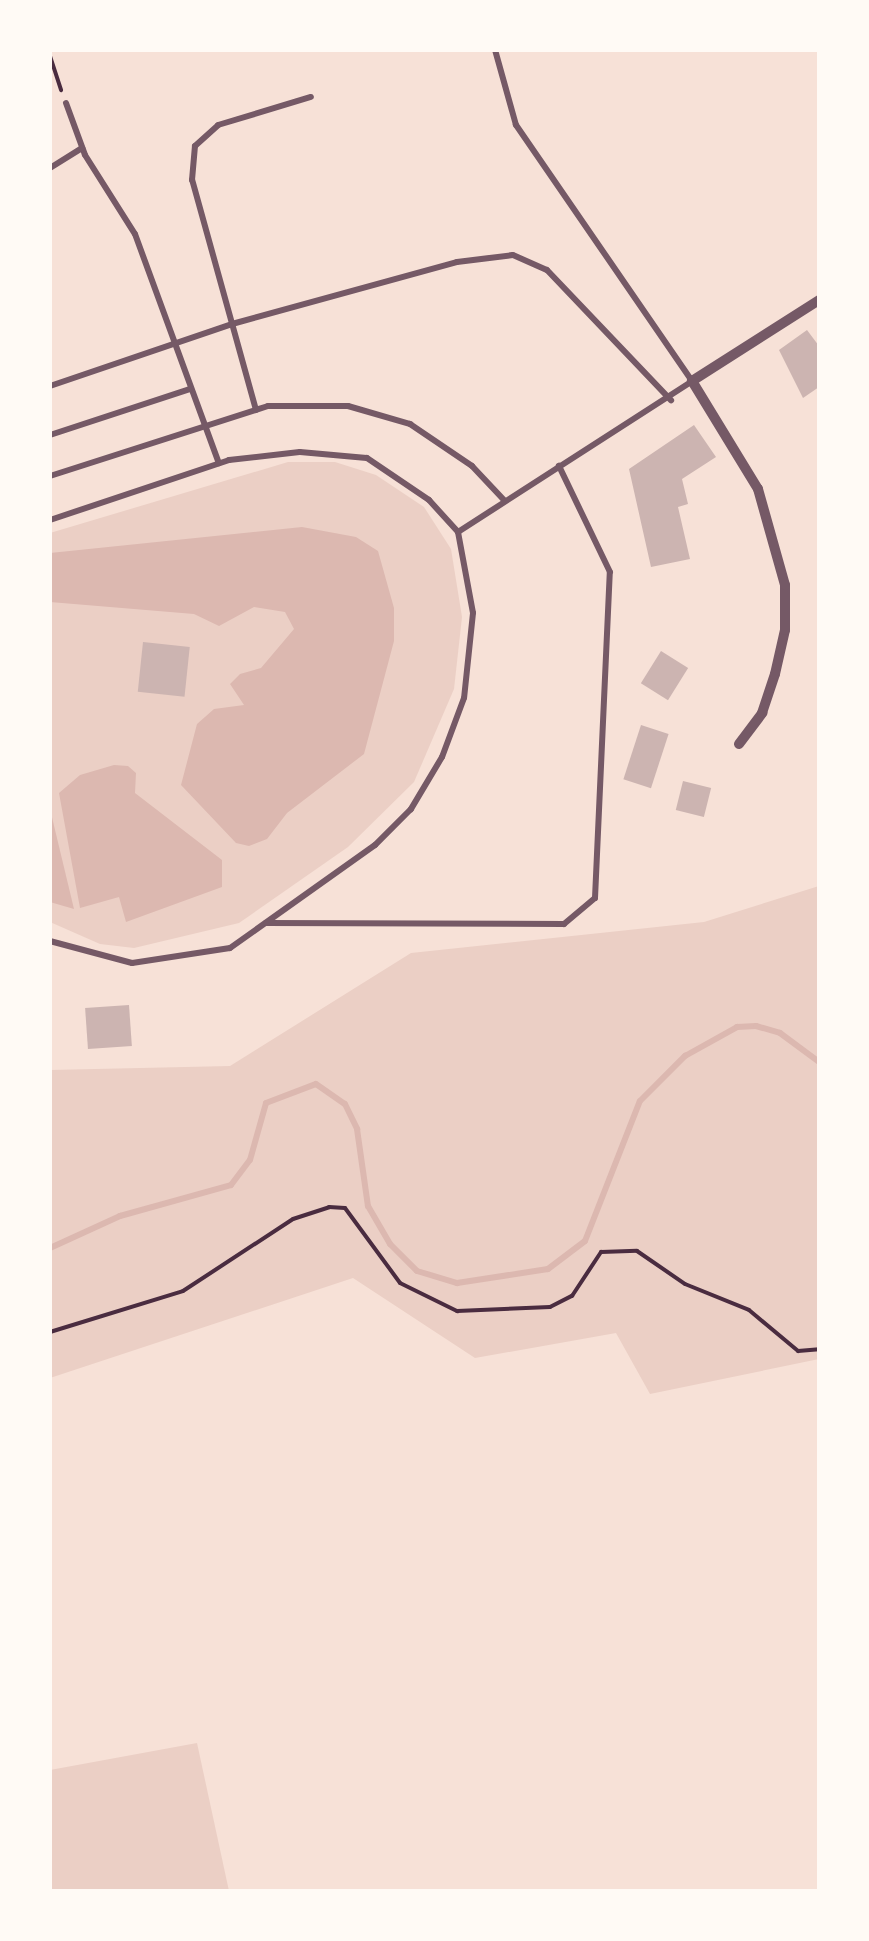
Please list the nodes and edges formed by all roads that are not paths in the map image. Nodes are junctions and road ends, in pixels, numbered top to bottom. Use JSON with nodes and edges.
{"nodes":[{"id":1,"x":495,"y":50,"type":"edge"},
{"id":2,"x":311,"y":96,"type":"dead end"},
{"id":3,"x":66,"y":103,"type":"road end"},
{"id":4,"x":82,"y":148,"type":"junction"},
{"id":5,"x":50,"y":168,"type":"edge"},
{"id":6,"x":819,"y":300,"type":"edge"},
{"id":7,"x":232,"y":324,"type":"junction"},
{"id":8,"x":178,"y":346,"type":"junction"},
{"id":9,"x":692,"y":381,"type":"junction"},
{"id":10,"x":50,"y":386,"type":"edge"},
{"id":11,"x":190,"y":388,"type":"junction"},
{"id":12,"x":671,"y":400,"type":"junction"},
{"id":13,"x":256,"y":410,"type":"junction"},
{"id":14,"x":205,"y":426,"type":"junction"},
{"id":15,"x":50,"y":435,"type":"edge"},
{"id":16,"x":219,"y":463,"type":"junction"},
{"id":17,"x":559,"y":466,"type":"junction"},
{"id":18,"x":50,"y":476,"type":"edge"},
{"id":19,"x":506,"y":501,"type":"junction"},
{"id":20,"x":50,"y":520,"type":"edge"},
{"id":21,"x":458,"y":532,"type":"junction"},
{"id":22,"x":739,"y":744,"type":"dead end"},
{"id":23,"x":264,"y":923,"type":"junction"},
{"id":24,"x":50,"y":941,"type":"edge"}],
"edges":[{"from":1,"to":9,"type":"lane"},
{"from":2,"to":7,"type":"lane"},
{"from":3,"to":4,"type":"lane"},
{"from":4,"to":5,"type":"lane"},
{"from":4,"to":8,"type":"lane"},
{"from":6,"to":9,"type":"street"},
{"from":7,"to":8,"type":"lane"},
{"from":7,"to":12,"type":"lane"},
{"from":7,"to":13,"type":"lane"},
{"from":8,"to":10,"type":"lane"},
{"from":8,"to":11,"type":"lane"},
{"from":9,"to":12,"type":"lane"},
{"from":9,"to":22,"type":"street"},
{"from":11,"to":14,"type":"lane"},
{"from":11,"to":15,"type":"lane"},
{"from":12,"to":17,"type":"lane"},
{"from":13,"to":14,"type":"lane"},
{"from":13,"to":19,"type":"lane"},
{"from":14,"to":16,"type":"lane"},
{"from":14,"to":18,"type":"lane"},
{"from":16,"to":20,"type":"lane"},
{"from":16,"to":21,"type":"lane"},
{"from":17,"to":19,"type":"lane"},
{"from":17,"to":23,"type":"lane"},
{"from":19,"to":21,"type":"lane"},
{"from":21,"to":23,"type":"lane"},
{"from":23,"to":24,"type":"lane"}]}
